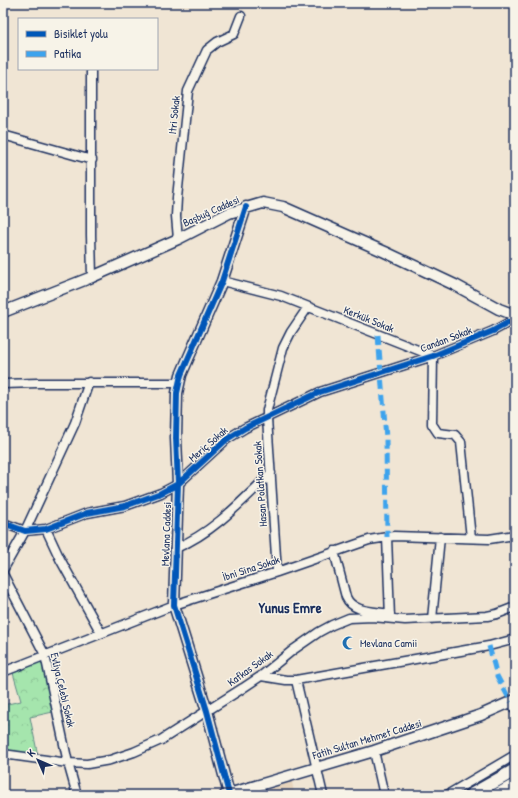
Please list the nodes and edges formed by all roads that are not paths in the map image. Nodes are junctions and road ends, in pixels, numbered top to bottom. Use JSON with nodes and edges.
{"nodes":[{"id":1,"x":241,"y":16,"type":"dead end"},
{"id":2,"x":91,"y":70,"type":"edge"},
{"id":3,"x":3,"y":135,"type":"edge"},
{"id":4,"x":92,"y":160,"type":"junction"},
{"id":5,"x":246,"y":207,"type":"junction"},
{"id":6,"x":178,"y":239,"type":"junction"},
{"id":7,"x":92,"y":277,"type":"junction"},
{"id":8,"x":222,"y":281,"type":"junction"},
{"id":9,"x":308,"y":307,"type":"junction"},
{"id":10,"x":3,"y":312,"type":"edge"},
{"id":11,"x":515,"y":315,"type":"edge"},
{"id":12,"x":515,"y":318,"type":"edge"},
{"id":13,"x":433,"y":356,"type":"junction"},
{"id":14,"x":382,"y":372,"type":"joint"},
{"id":15,"x":89,"y":382,"type":"junction"},
{"id":16,"x":179,"y":383,"type":"junction"},
{"id":17,"x":3,"y":384,"type":"edge"},
{"id":18,"x":267,"y":418,"type":"junction"},
{"id":19,"x":271,"y":472,"type":"junction"},
{"id":20,"x":178,"y":484,"type":"junction"},
{"id":21,"x":3,"y":523,"type":"edge"},
{"id":22,"x":46,"y":529,"type":"junction"},
{"id":23,"x":25,"y":531,"type":"junction"},
{"id":24,"x":515,"y":535,"type":"edge"},
{"id":25,"x":387,"y":536,"type":"junction"},
{"id":26,"x":440,"y":537,"type":"junction"},
{"id":27,"x":471,"y":538,"type":"junction"},
{"id":28,"x":176,"y":548,"type":"junction"},
{"id":29,"x":334,"y":551,"type":"junction"},
{"id":30,"x":3,"y":570,"type":"edge"},
{"id":31,"x":277,"y":572,"type":"junction"},
{"id":32,"x":3,"y":574,"type":"edge"},
{"id":33,"x":174,"y":605,"type":"junction"},
{"id":34,"x":515,"y":607,"type":"edge"},
{"id":35,"x":390,"y":616,"type":"junction"},
{"id":36,"x":432,"y":619,"type":"junction"},
{"id":37,"x":101,"y":633,"type":"junction"},
{"id":38,"x":515,"y":639,"type":"edge"},
{"id":39,"x":45,"y":655,"type":"junction"},
{"id":40,"x":3,"y":672,"type":"edge"},
{"id":41,"x":262,"y":676,"type":"junction"},
{"id":42,"x":296,"y":680,"type":"junction"},
{"id":43,"x":514,"y":704,"type":"edge"},
{"id":44,"x":207,"y":711,"type":"junction"},
{"id":45,"x":374,"y":751,"type":"junction"},
{"id":46,"x":3,"y":754,"type":"edge"},
{"id":47,"x":515,"y":755,"type":"edge"},
{"id":48,"x":68,"y":763,"type":"junction"},
{"id":49,"x":317,"y":767,"type":"junction"},
{"id":50,"x":515,"y":770,"type":"edge"},
{"id":51,"x":515,"y":785,"type":"edge"},
{"id":52,"x":227,"y":794,"type":"edge"},
{"id":53,"x":77,"y":795,"type":"edge"},
{"id":54,"x":323,"y":795,"type":"edge"},
{"id":55,"x":384,"y":795,"type":"edge"},
{"id":56,"x":448,"y":795,"type":"edge"},
{"id":57,"x":471,"y":795,"type":"edge"},
{"id":58,"x":497,"y":795,"type":"edge"}],
"edges":[{"from":1,"to":6,"type":"street","name":"Itri Sokak"},
{"from":2,"to":4,"type":"street"},
{"from":3,"to":4,"type":"street"},
{"from":4,"to":7,"type":"street"},
{"from":5,"to":6,"type":"street","name":"Başbuğ Caddesi"},
{"from":5,"to":8,"type":"street","name":"Mevlana Caddesi"},
{"from":5,"to":11,"type":"street","name":"Başbuğ Caddesi"},
{"from":6,"to":7,"type":"street","name":"Başbuğ Caddesi"},
{"from":7,"to":10,"type":"street","name":"Başbuğ Caddesi"},
{"from":8,"to":9,"type":"street","name":"Kerkük Sokak"},
{"from":8,"to":16,"type":"street","name":"Mevlana Caddesi"},
{"from":9,"to":13,"type":"street","name":"Kerkük Sokak"},
{"from":9,"to":18,"type":"street","name":"Hasan Polatkan Sokak"},
{"from":12,"to":13,"type":"street","name":"Candan Sokak"},
{"from":13,"to":14,"type":"street","name":"Candan Sokak"},
{"from":13,"to":27,"type":"street"},
{"from":14,"to":18,"type":"street","name":"Meriç Sokak"},
{"from":15,"to":16,"type":"street"},
{"from":15,"to":17,"type":"street"},
{"from":15,"to":23,"type":"street"},
{"from":16,"to":20,"type":"street","name":"Mevlana Caddesi"},
{"from":18,"to":19,"type":"street","name":"Hasan Polatkan Sokak"},
{"from":18,"to":20,"type":"street","name":"Meriç Sokak"},
{"from":19,"to":28,"type":"street"},
{"from":19,"to":31,"type":"street","name":"Hasan Polatkan Sokak"},
{"from":20,"to":22,"type":"street","name":"Meriç Sokak"},
{"from":20,"to":28,"type":"street","name":"Mevlana Caddesi"},
{"from":21,"to":23,"type":"street"},
{"from":22,"to":23,"type":"street","name":"Meriç Sokak"},
{"from":22,"to":37,"type":"street"},
{"from":23,"to":30,"type":"street"},
{"from":24,"to":27,"type":"street","name":"İbni Sina Sokak"},
{"from":25,"to":26,"type":"street","name":"İbni Sina Sokak"},
{"from":25,"to":29,"type":"street","name":"İbni Sina Sokak"},
{"from":25,"to":35,"type":"street"},
{"from":26,"to":27,"type":"street","name":"İbni Sina Sokak"},
{"from":26,"to":36,"type":"street"},
{"from":28,"to":33,"type":"street","name":"Mevlana Caddesi"},
{"from":29,"to":31,"type":"street","name":"İbni Sina Sokak"},
{"from":29,"to":35,"type":"street"},
{"from":31,"to":33,"type":"street","name":"İbni Sina Sokak"},
{"from":32,"to":39,"type":"street","name":"Evliya Çelebi Sokak"},
{"from":33,"to":37,"type":"street","name":"İbni Sina Sokak"},
{"from":33,"to":44,"type":"street","name":"Mevlana Caddesi"},
{"from":34,"to":36,"type":"street","name":"Kafkas Sokak"},
{"from":35,"to":36,"type":"street","name":"Kafkas Sokak"},
{"from":35,"to":41,"type":"street","name":"Kafkas Sokak"},
{"from":37,"to":39,"type":"street","name":"İbni Sina Sokak"},
{"from":38,"to":42,"type":"street"},
{"from":39,"to":40,"type":"street","name":"İbni Sina Sokak"},
{"from":39,"to":48,"type":"street","name":"Evliya Çelebi Sokak"},
{"from":41,"to":42,"type":"street"},
{"from":41,"to":44,"type":"street","name":"Kafkas Sokak"},
{"from":42,"to":49,"type":"street"},
{"from":43,"to":45,"type":"street","name":"Fatih Sultan Mehmet Caddesi"},
{"from":44,"to":48,"type":"street","name":"Kafkas Sokak"},
{"from":44,"to":52,"type":"street","name":"Mevlana Caddesi"},
{"from":45,"to":49,"type":"street","name":"Fatih Sultan Mehmet Caddesi"},
{"from":45,"to":55,"type":"street"},
{"from":46,"to":48,"type":"street","name":"Kafkas Sokak"},
{"from":47,"to":56,"type":"street"},
{"from":48,"to":53,"type":"street","name":"Evliya Çelebi Sokak"},
{"from":49,"to":52,"type":"street","name":"Fatih Sultan Mehmet Caddesi"},
{"from":49,"to":54,"type":"street"},
{"from":50,"to":57,"type":"main road"},
{"from":51,"to":58,"type":"main road"}]}
